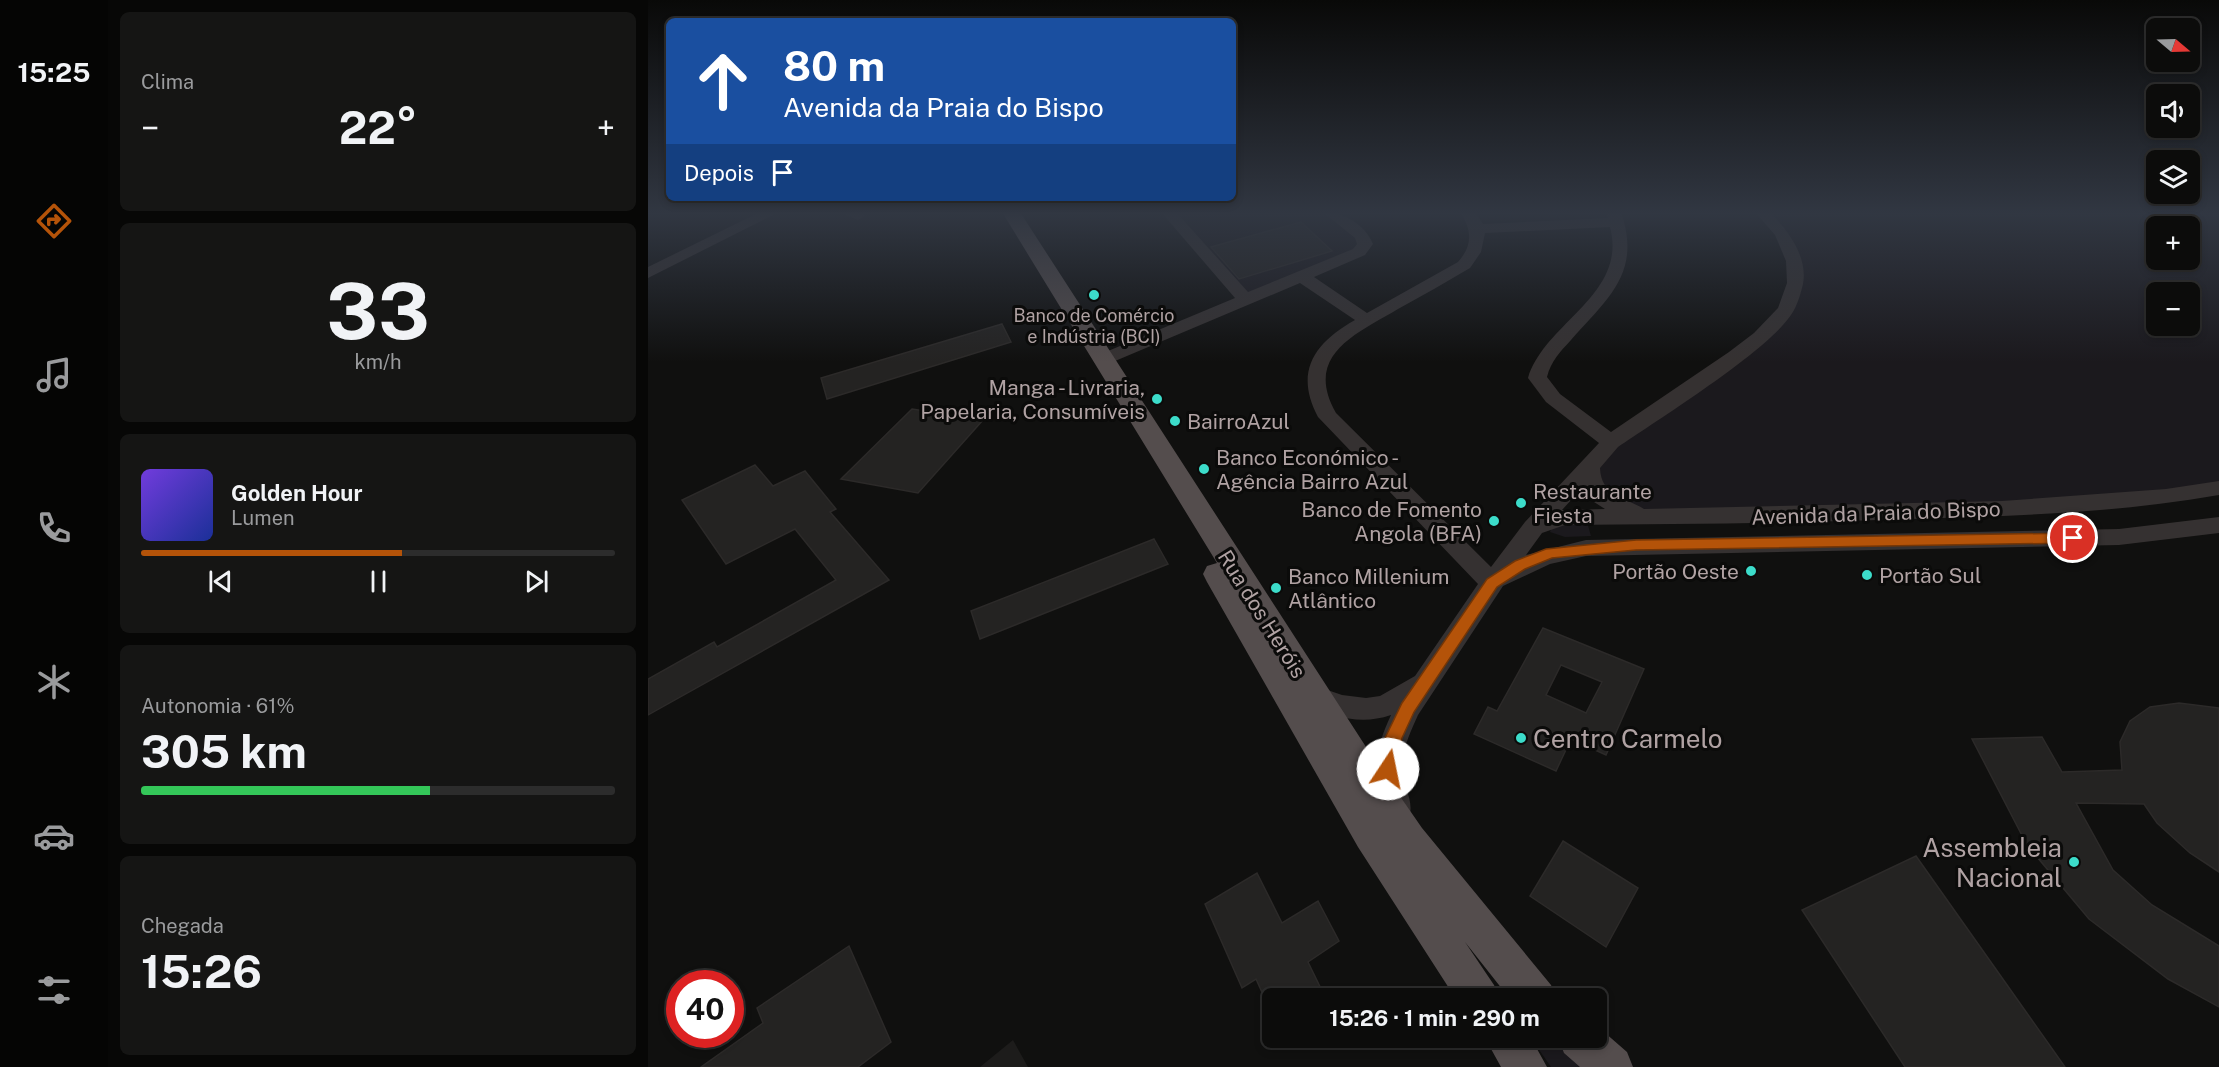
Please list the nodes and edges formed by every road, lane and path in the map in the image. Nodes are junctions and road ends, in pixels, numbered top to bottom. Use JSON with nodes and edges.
{"nodes":[{"id":1,"x":671,"y":262,"type":"edge"},
{"id":2,"x":1031,"y":262,"type":"edge"},
{"id":3,"x":1042,"y":262,"type":"edge"},
{"id":4,"x":1212,"y":262,"type":"edge"},
{"id":5,"x":1336,"y":262,"type":"edge"},
{"id":6,"x":1467,"y":262,"type":"edge"},
{"id":7,"x":1619,"y":262,"type":"edge"},
{"id":8,"x":1794,"y":262,"type":"edge"},
{"id":9,"x":648,"y":273,"type":"edge"},
{"id":10,"x":1303,"y":277,"type":"junction"},
{"id":11,"x":1246,"y":300,"type":"junction"},
{"id":12,"x":1367,"y":320,"type":"junction"},
{"id":13,"x":1102,"y":360,"type":"junction"},
{"id":14,"x":1611,"y":442,"type":"junction"},
{"id":15,"x":1589,"y":464,"type":"junction"},
{"id":16,"x":2219,"y":488,"type":"edge"},
{"id":17,"x":1616,"y":517,"type":"junction"},
{"id":18,"x":1647,"y":517,"type":"junction"},
{"id":19,"x":2213,"y":527,"type":"edge"},
{"id":20,"x":1533,"y":528,"type":"junction"},
{"id":21,"x":1621,"y":546,"type":"junction"},
{"id":22,"x":1492,"y":583,"type":"junction"},
{"id":23,"x":1426,"y":678,"type":"junction"},
{"id":24,"x":1312,"y":696,"type":"junction"},
{"id":25,"x":1409,"y":840,"type":"junction"},
{"id":26,"x":1473,"y":988,"type":"edge"},
{"id":27,"x":1527,"y":988,"type":"edge"},
{"id":28,"x":1513,"y":1048,"type":"edge"},
{"id":29,"x":1590,"y":1048,"type":"edge"},
{"id":30,"x":1526,"y":1067,"type":"edge"},
{"id":31,"x":1612,"y":1067,"type":"edge"}],
"edges":[{"from":1,"to":9,"type":"street"},
{"from":2,"to":26,"type":"main road","name":"Rua dos Heróis"},
{"from":3,"to":13,"type":"main road","name":"Rua dos Heróis"},
{"from":4,"to":11,"type":"street"},
{"from":5,"to":10,"type":"street"},
{"from":6,"to":12,"type":"street"},
{"from":7,"to":14,"type":"street"},
{"from":8,"to":14,"type":"street"},
{"from":10,"to":11,"type":"street"},
{"from":10,"to":12,"type":"street"},
{"from":11,"to":13,"type":"street"},
{"from":12,"to":22,"type":"street"},
{"from":13,"to":24,"type":"main road","name":"Rua dos Heróis"},
{"from":14,"to":15,"type":"street"},
{"from":15,"to":18,"type":"street"},
{"from":15,"to":20,"type":"street"},
{"from":16,"to":18,"type":"street","name":"Avenida da Praia do Bispo"},
{"from":17,"to":18,"type":"street","name":"Avenida da Praia do Bispo"},
{"from":17,"to":20,"type":"street","name":"Avenida da Praia do Bispo"},
{"from":17,"to":21,"type":"street"},
{"from":19,"to":21,"type":"street","name":"Avenida da Praia do Bispo"},
{"from":20,"to":22,"type":"street"},
{"from":21,"to":22,"type":"street","name":"Avenida da Praia do Bispo"},
{"from":22,"to":23,"type":"street"},
{"from":23,"to":24,"type":"street"},
{"from":23,"to":25,"type":"street"},
{"from":24,"to":25,"type":"main road","name":"Rua dos Heróis"},
{"from":25,"to":27,"type":"main road","name":"Rua dos Heróis"},
{"from":28,"to":30,"type":"main road"},
{"from":29,"to":31,"type":"main road"}]}
